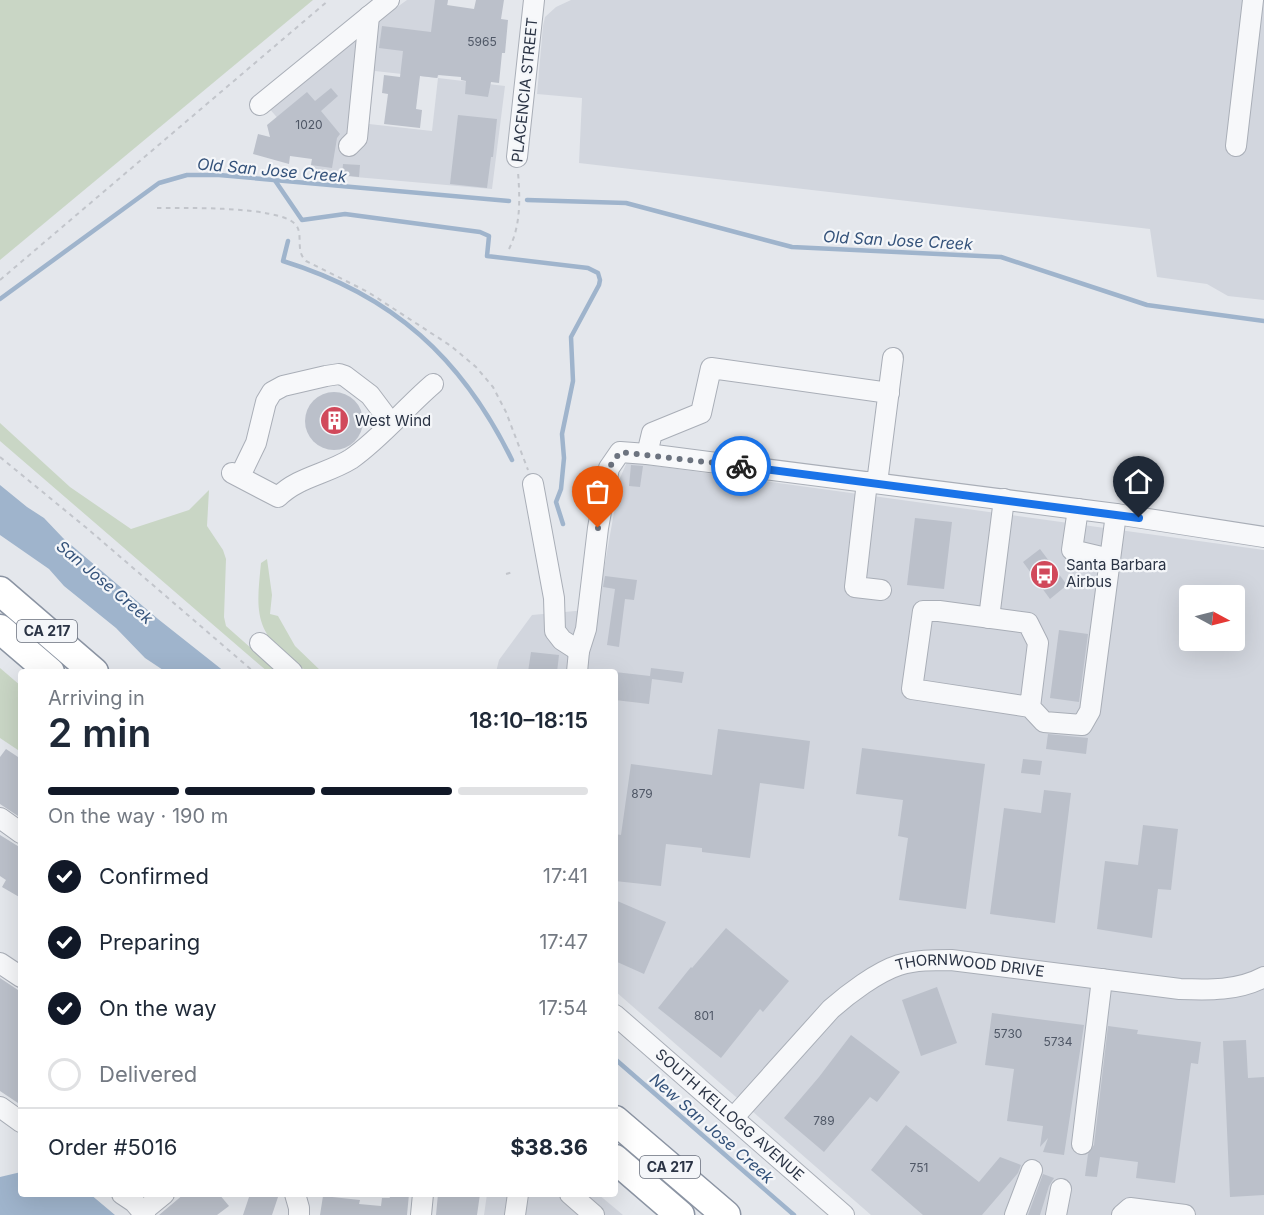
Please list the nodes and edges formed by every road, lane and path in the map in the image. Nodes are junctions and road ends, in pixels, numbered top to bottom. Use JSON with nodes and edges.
{"nodes":[{"id":1,"x":328,"y":0,"type":"edge"},
{"id":2,"x":389,"y":0,"type":"edge"},
{"id":3,"x":534,"y":0,"type":"edge"},
{"id":4,"x":1253,"y":0,"type":"edge"},
{"id":5,"x":369,"y":16,"type":"junction"},
{"id":6,"x":260,"y":105,"type":"dead end"},
{"id":7,"x":349,"y":146,"type":"dead end"},
{"id":8,"x":1236,"y":146,"type":"dead end"},
{"id":9,"x":517,"y":157,"type":"joint"},
{"id":10,"x":157,"y":207,"type":"dead end"},
{"id":11,"x":508,"y":249,"type":"dead end"},
{"id":12,"x":0,"y":280,"type":"edge"},
{"id":13,"x":893,"y":358,"type":"dead end"},
{"id":14,"x":433,"y":384,"type":"dead end"},
{"id":15,"x":889,"y":393,"type":"junction"},
{"id":16,"x":391,"y":423,"type":"junction"},
{"id":17,"x":647,"y":454,"type":"junction"},
{"id":18,"x":0,"y":457,"type":"edge"},
{"id":19,"x":585,"y":476,"type":"dead end"},
{"id":20,"x":872,"y":483,"type":"junction"},
{"id":21,"x":533,"y":484,"type":"joint"},
{"id":22,"x":1004,"y":499,"type":"junction"},
{"id":23,"x":1077,"y":509,"type":"junction"},
{"id":24,"x":583,"y":514,"type":"dead end"},
{"id":25,"x":1116,"y":514,"type":"junction"},
{"id":26,"x":1264,"y":537,"type":"edge"},
{"id":27,"x":1110,"y":560,"type":"junction"},
{"id":28,"x":513,"y":572,"type":"dead end"},
{"id":29,"x":506,"y":574,"type":"dead end"},
{"id":30,"x":881,"y":590,"type":"dead end"},
{"id":31,"x":0,"y":591,"type":"edge"},
{"id":32,"x":989,"y":618,"type":"junction"},
{"id":33,"x":0,"y":629,"type":"edge"},
{"id":34,"x":260,"y":643,"type":"dead end"},
{"id":35,"x":579,"y":651,"type":"junction"},
{"id":36,"x":47,"y":669,"type":"edge"},
{"id":37,"x":91,"y":669,"type":"edge"},
{"id":38,"x":251,"y":669,"type":"edge"},
{"id":39,"x":289,"y":669,"type":"edge"},
{"id":40,"x":577,"y":669,"type":"edge"},
{"id":41,"x":1030,"y":707,"type":"junction"},
{"id":42,"x":0,"y":818,"type":"edge"},
{"id":43,"x":18,"y":831,"type":"edge"},
{"id":44,"x":0,"y":963,"type":"edge"},
{"id":45,"x":18,"y":975,"type":"edge"},
{"id":46,"x":1264,"y":977,"type":"edge"},
{"id":47,"x":1102,"y":979,"type":"junction"},
{"id":48,"x":618,"y":1018,"type":"edge"},
{"id":49,"x":0,"y":1107,"type":"edge"},
{"id":50,"x":734,"y":1118,"type":"junction"},
{"id":51,"x":18,"y":1120,"type":"edge"},
{"id":52,"x":618,"y":1123,"type":"edge"},
{"id":53,"x":1082,"y":1144,"type":"dead end"},
{"id":54,"x":618,"y":1162,"type":"edge"},
{"id":55,"x":1032,"y":1170,"type":"dead end"},
{"id":56,"x":1061,"y":1189,"type":"dead end"},
{"id":57,"x":125,"y":1197,"type":"edge"},
{"id":58,"x":161,"y":1197,"type":"edge"},
{"id":59,"x":296,"y":1197,"type":"edge"},
{"id":60,"x":423,"y":1197,"type":"edge"},
{"id":61,"x":518,"y":1197,"type":"edge"},
{"id":62,"x":573,"y":1197,"type":"edge"},
{"id":63,"x":143,"y":1213,"type":"edge"},
{"id":64,"x":299,"y":1215,"type":"edge"},
{"id":65,"x":421,"y":1215,"type":"edge"},
{"id":66,"x":515,"y":1215,"type":"edge"},
{"id":67,"x":594,"y":1215,"type":"edge"},
{"id":68,"x":680,"y":1215,"type":"edge"},
{"id":69,"x":726,"y":1215,"type":"edge"},
{"id":70,"x":844,"y":1215,"type":"edge"},
{"id":71,"x":1014,"y":1215,"type":"edge"},
{"id":72,"x":1056,"y":1215,"type":"edge"},
{"id":73,"x":1122,"y":1215,"type":"edge"},
{"id":74,"x":1185,"y":1215,"type":"edge"}],
"edges":[{"from":1,"to":12,"type":"path"},
{"from":2,"to":5,"type":"street"},
{"from":3,"to":9,"type":"street","name":"PLACENCIA STREET"},
{"from":4,"to":8,"type":"street"},
{"from":5,"to":6,"type":"street"},
{"from":5,"to":7,"type":"street"},
{"from":9,"to":11,"type":"path","name":"PLACENCIA STREET"},
{"from":10,"to":21,"type":"path"},
{"from":13,"to":15,"type":"street"},
{"from":14,"to":16,"type":"street"},
{"from":15,"to":17,"type":"street"},
{"from":15,"to":20,"type":"street"},
{"from":16,"to":16,"type":"street"},
{"from":17,"to":20,"type":"street"},
{"from":17,"to":35,"type":"street"},
{"from":18,"to":38,"type":"path"},
{"from":19,"to":24,"type":"path"},
{"from":20,"to":22,"type":"street"},
{"from":20,"to":30,"type":"street"},
{"from":21,"to":35,"type":"street"},
{"from":22,"to":23,"type":"street"},
{"from":22,"to":32,"type":"street"},
{"from":23,"to":25,"type":"street"},
{"from":23,"to":27,"type":"street"},
{"from":25,"to":26,"type":"street"},
{"from":25,"to":27,"type":"street"},
{"from":27,"to":41,"type":"street"},
{"from":28,"to":29,"type":"path"},
{"from":31,"to":37,"type":"highway","number":"CA 217"},
{"from":32,"to":41,"type":"street"},
{"from":32,"to":41,"type":"street"},
{"from":33,"to":36,"type":"highway","number":"CA 217"},
{"from":34,"to":39,"type":"street"},
{"from":35,"to":40,"type":"street"},
{"from":42,"to":43,"type":"street"},
{"from":44,"to":45,"type":"street"},
{"from":46,"to":47,"type":"street","name":"THORNWOOD DRIVE"},
{"from":47,"to":50,"type":"street","name":"THORNWOOD DRIVE"},
{"from":47,"to":53,"type":"street"},
{"from":48,"to":50,"type":"street","name":"SOUTH KELLOGG AVENUE"},
{"from":49,"to":51,"type":"street"},
{"from":50,"to":70,"type":"street","name":"SOUTH KELLOGG AVENUE"},
{"from":52,"to":69,"type":"highway","number":"CA 217"},
{"from":54,"to":68,"type":"highway","number":"CA 217"},
{"from":55,"to":71,"type":"street"},
{"from":56,"to":72,"type":"street"},
{"from":57,"to":63,"type":"street"},
{"from":58,"to":63,"type":"street"},
{"from":59,"to":64,"type":"street"},
{"from":60,"to":65,"type":"street"},
{"from":61,"to":66,"type":"street"},
{"from":62,"to":67,"type":"street"},
{"from":73,"to":74,"type":"street"}]}
